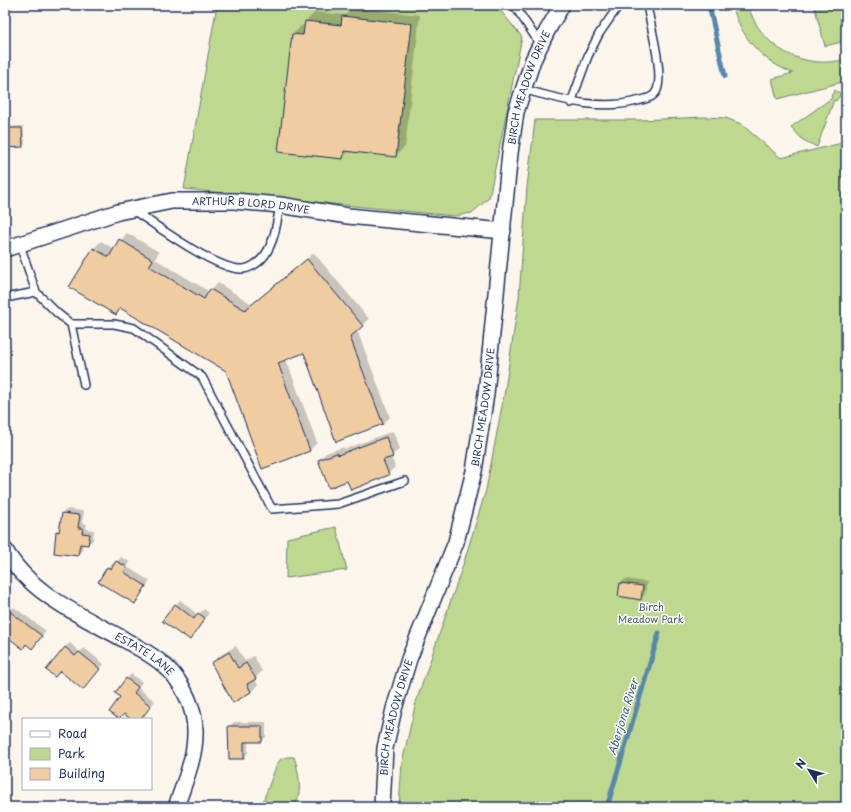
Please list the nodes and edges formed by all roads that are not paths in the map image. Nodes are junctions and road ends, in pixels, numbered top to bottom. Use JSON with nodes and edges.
{"nodes":[{"id":1,"x":514,"y":5,"type":"edge"},
{"id":2,"x":562,"y":5,"type":"edge"},
{"id":3,"x":619,"y":5,"type":"edge"},
{"id":4,"x":646,"y":5,"type":"edge"},
{"id":5,"x":540,"y":44,"type":"junction"},
{"id":6,"x":522,"y":89,"type":"junction"},
{"id":7,"x":571,"y":103,"type":"junction"},
{"id":8,"x":280,"y":205,"type":"junction"},
{"id":9,"x":130,"y":209,"type":"junction"},
{"id":10,"x":503,"y":231,"type":"junction"},
{"id":11,"x":20,"y":245,"type":"junction"},
{"id":12,"x":5,"y":249,"type":"edge"},
{"id":13,"x":36,"y":292,"type":"junction"},
{"id":14,"x":5,"y":298,"type":"edge"},
{"id":15,"x":71,"y":324,"type":"junction"},
{"id":16,"x":84,"y":385,"type":"dead end"},
{"id":17,"x":405,"y":481,"type":"dead end"},
{"id":18,"x":5,"y":550,"type":"edge"},
{"id":19,"x":176,"y":807,"type":"edge"},
{"id":20,"x":382,"y":807,"type":"edge"}],
"edges":[{"from":1,"to":5,"type":"lane"},
{"from":2,"to":5,"type":"street","name":"BIRCH MEADOW DRIVE"},
{"from":3,"to":7,"type":"lane"},
{"from":4,"to":7,"type":"lane"},
{"from":5,"to":6,"type":"street","name":"BIRCH MEADOW DRIVE"},
{"from":6,"to":7,"type":"lane"},
{"from":6,"to":10,"type":"street","name":"BIRCH MEADOW DRIVE"},
{"from":8,"to":9,"type":"street","name":"ARTHUR B LORD DRIVE"},
{"from":8,"to":9,"type":"lane"},
{"from":8,"to":10,"type":"street","name":"ARTHUR B LORD DRIVE"},
{"from":9,"to":11,"type":"street","name":"ARTHUR B LORD DRIVE"},
{"from":10,"to":20,"type":"street","name":"BIRCH MEADOW DRIVE"},
{"from":11,"to":12,"type":"street","name":"ARTHUR B LORD DRIVE"},
{"from":11,"to":13,"type":"lane"},
{"from":13,"to":14,"type":"lane"},
{"from":13,"to":15,"type":"lane"},
{"from":15,"to":16,"type":"lane"},
{"from":15,"to":17,"type":"lane"},
{"from":18,"to":19,"type":"street","name":"ESTATE LANE"}]}
